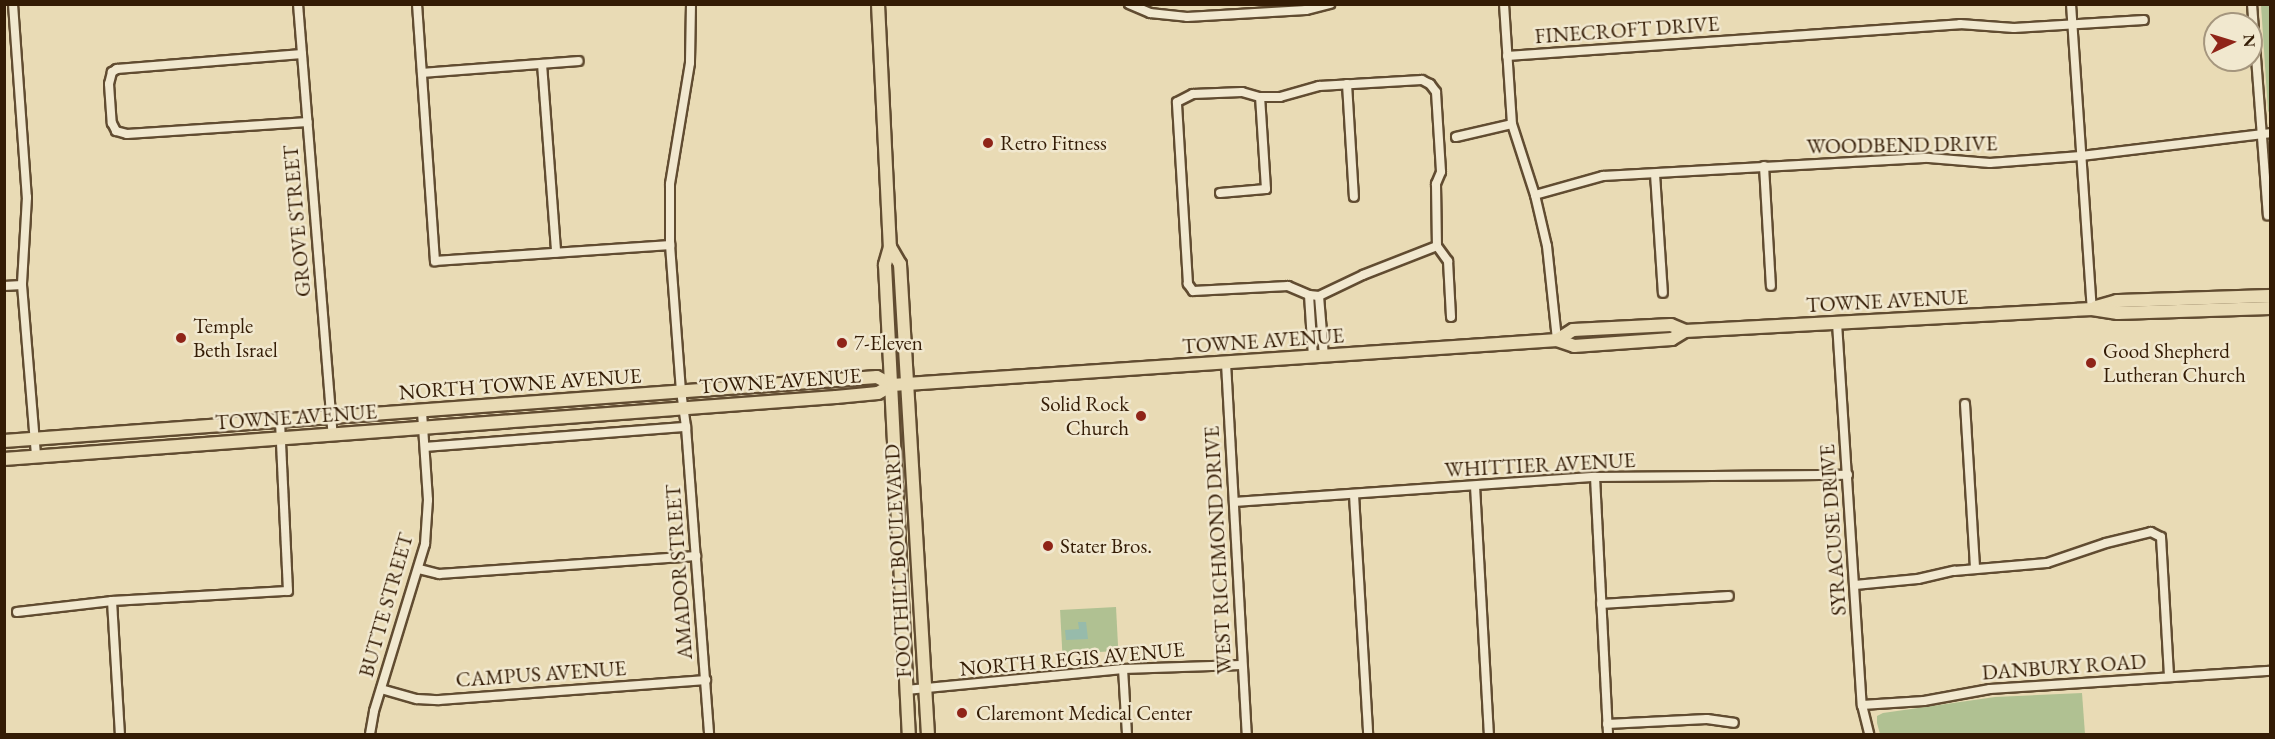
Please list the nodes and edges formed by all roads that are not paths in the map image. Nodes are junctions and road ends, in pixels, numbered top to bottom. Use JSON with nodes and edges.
{"nodes":[{"id":1,"x":13,"y":4,"type":"edge"},
{"id":2,"x":298,"y":4,"type":"edge"},
{"id":3,"x":417,"y":4,"type":"edge"},
{"id":4,"x":691,"y":4,"type":"edge"},
{"id":5,"x":878,"y":4,"type":"edge"},
{"id":6,"x":1129,"y":4,"type":"edge"},
{"id":7,"x":1330,"y":4,"type":"edge"},
{"id":8,"x":1504,"y":4,"type":"edge"},
{"id":9,"x":2071,"y":4,"type":"edge"},
{"id":10,"x":2252,"y":4,"type":"edge"},
{"id":11,"x":2144,"y":20,"type":"dead end"},
{"id":12,"x":2072,"y":25,"type":"junction"},
{"id":13,"x":302,"y":54,"type":"junction"},
{"id":14,"x":1508,"y":56,"type":"junction"},
{"id":15,"x":579,"y":61,"type":"dead end"},
{"id":16,"x":542,"y":64,"type":"junction"},
{"id":17,"x":422,"y":73,"type":"junction"},
{"id":18,"x":1347,"y":84,"type":"junction"},
{"id":19,"x":1260,"y":96,"type":"junction"},
{"id":20,"x":308,"y":122,"type":"junction"},
{"id":21,"x":1512,"y":124,"type":"junction"},
{"id":22,"x":2261,"y":133,"type":"junction"},
{"id":23,"x":2271,"y":133,"type":"edge"},
{"id":24,"x":1456,"y":137,"type":"dead end"},
{"id":25,"x":2081,"y":156,"type":"junction"},
{"id":26,"x":1764,"y":166,"type":"junction"},
{"id":27,"x":1655,"y":174,"type":"junction"},
{"id":28,"x":1220,"y":193,"type":"dead end"},
{"id":29,"x":1535,"y":195,"type":"junction"},
{"id":30,"x":1354,"y":197,"type":"dead end"},
{"id":31,"x":2268,"y":215,"type":"dead end"},
{"id":32,"x":669,"y":245,"type":"junction"},
{"id":33,"x":1437,"y":246,"type":"junction"},
{"id":34,"x":890,"y":247,"type":"junction"},
{"id":35,"x":556,"y":252,"type":"junction"},
{"id":36,"x":22,"y":285,"type":"junction"},
{"id":37,"x":1772,"y":285,"type":"dead end"},
{"id":38,"x":4,"y":286,"type":"edge"},
{"id":39,"x":1663,"y":293,"type":"dead end"},
{"id":40,"x":1309,"y":295,"type":"junction"},
{"id":41,"x":1319,"y":296,"type":"junction"},
{"id":42,"x":2271,"y":296,"type":"edge"},
{"id":43,"x":2167,"y":306,"type":"junction"},
{"id":44,"x":2271,"y":308,"type":"edge"},
{"id":45,"x":2092,"y":309,"type":"junction"},
{"id":46,"x":1451,"y":317,"type":"dead end"},
{"id":47,"x":1837,"y":323,"type":"junction"},
{"id":48,"x":1557,"y":340,"type":"junction"},
{"id":49,"x":1318,"y":357,"type":"junction"},
{"id":50,"x":1226,"y":363,"type":"junction"},
{"id":51,"x":908,"y":384,"type":"junction"},
{"id":52,"x":892,"y":385,"type":"junction"},
{"id":53,"x":681,"y":391,"type":"junction"},
{"id":54,"x":1965,"y":404,"type":"dead end"},
{"id":55,"x":683,"y":408,"type":"junction"},
{"id":56,"x":422,"y":412,"type":"junction"},
{"id":57,"x":331,"y":418,"type":"junction"},
{"id":58,"x":280,"y":422,"type":"junction"},
{"id":59,"x":423,"y":428,"type":"junction"},
{"id":60,"x":686,"y":428,"type":"junction"},
{"id":61,"x":333,"y":435,"type":"junction"},
{"id":62,"x":280,"y":438,"type":"junction"},
{"id":63,"x":35,"y":439,"type":"junction"},
{"id":64,"x":4,"y":441,"type":"edge"},
{"id":65,"x":424,"y":447,"type":"junction"},
{"id":66,"x":36,"y":456,"type":"junction"},
{"id":67,"x":4,"y":459,"type":"edge"},
{"id":68,"x":1848,"y":475,"type":"junction"},
{"id":69,"x":1595,"y":477,"type":"junction"},
{"id":70,"x":1475,"y":486,"type":"junction"},
{"id":71,"x":1354,"y":495,"type":"junction"},
{"id":72,"x":1234,"y":502,"type":"junction"},
{"id":73,"x":696,"y":556,"type":"junction"},
{"id":74,"x":419,"y":569,"type":"junction"},
{"id":75,"x":1975,"y":569,"type":"junction"},
{"id":76,"x":1855,"y":585,"type":"junction"},
{"id":77,"x":1729,"y":596,"type":"dead end"},
{"id":78,"x":112,"y":601,"type":"junction"},
{"id":79,"x":1601,"y":604,"type":"junction"},
{"id":80,"x":17,"y":612,"type":"dead end"},
{"id":81,"x":1241,"y":665,"type":"junction"},
{"id":82,"x":1123,"y":669,"type":"junction"},
{"id":83,"x":2271,"y":671,"type":"edge"},
{"id":84,"x":2169,"y":677,"type":"junction"},
{"id":85,"x":706,"y":680,"type":"junction"},
{"id":86,"x":381,"y":689,"type":"junction"},
{"id":87,"x":924,"y":689,"type":"junction"},
{"id":88,"x":906,"y":690,"type":"junction"},
{"id":89,"x":1862,"y":705,"type":"junction"},
{"id":90,"x":1734,"y":723,"type":"dead end"},
{"id":91,"x":1607,"y":724,"type":"junction"},
{"id":92,"x":120,"y":735,"type":"edge"},
{"id":93,"x":370,"y":735,"type":"edge"},
{"id":94,"x":709,"y":735,"type":"edge"},
{"id":95,"x":909,"y":735,"type":"edge"},
{"id":96,"x":928,"y":735,"type":"edge"},
{"id":97,"x":1127,"y":735,"type":"edge"},
{"id":98,"x":1247,"y":735,"type":"edge"},
{"id":99,"x":1368,"y":735,"type":"edge"},
{"id":100,"x":1489,"y":735,"type":"edge"},
{"id":101,"x":1608,"y":735,"type":"edge"},
{"id":102,"x":1869,"y":735,"type":"edge"}],
"edges":[{"from":1,"to":36,"type":"street"},
{"from":2,"to":13,"type":"street","name":"GROVE STREET"},
{"from":3,"to":17,"type":"street"},
{"from":4,"to":32,"type":"street","name":"AMADOR STREET"},
{"from":5,"to":34,"type":"main road"},
{"from":6,"to":7,"type":"street"},
{"from":8,"to":14,"type":"street"},
{"from":9,"to":12,"type":"street"},
{"from":10,"to":22,"type":"street"},
{"from":11,"to":12,"type":"street","name":"FINECROFT DRIVE"},
{"from":12,"to":14,"type":"street","name":"FINECROFT DRIVE"},
{"from":12,"to":25,"type":"street"},
{"from":13,"to":20,"type":"street","name":"GROVE STREET"},
{"from":13,"to":20,"type":"street"},
{"from":14,"to":21,"type":"street"},
{"from":15,"to":16,"type":"street"},
{"from":16,"to":17,"type":"street"},
{"from":16,"to":35,"type":"street"},
{"from":17,"to":35,"type":"street"},
{"from":18,"to":19,"type":"street"},
{"from":18,"to":30,"type":"street"},
{"from":18,"to":33,"type":"street"},
{"from":19,"to":28,"type":"street"},
{"from":19,"to":40,"type":"street"},
{"from":20,"to":57,"type":"street","name":"GROVE STREET"},
{"from":21,"to":24,"type":"street"},
{"from":21,"to":29,"type":"street"},
{"from":22,"to":23,"type":"street","name":"WOODBEND DRIVE"},
{"from":22,"to":25,"type":"street","name":"WOODBEND DRIVE"},
{"from":22,"to":31,"type":"street"},
{"from":25,"to":26,"type":"street","name":"WOODBEND DRIVE"},
{"from":25,"to":45,"type":"street"},
{"from":26,"to":27,"type":"street","name":"WOODBEND DRIVE"},
{"from":26,"to":37,"type":"street"},
{"from":27,"to":29,"type":"street","name":"WOODBEND DRIVE"},
{"from":27,"to":39,"type":"street"},
{"from":29,"to":48,"type":"street"},
{"from":32,"to":35,"type":"street"},
{"from":32,"to":53,"type":"street","name":"AMADOR STREET"},
{"from":33,"to":41,"type":"street"},
{"from":33,"to":46,"type":"street"},
{"from":34,"to":51,"type":"main road","name":"FOOTHILL BOULEVARD"},
{"from":34,"to":52,"type":"main road","name":"FOOTHILL BOULEVARD"},
{"from":36,"to":38,"type":"street"},
{"from":36,"to":63,"type":"street"},
{"from":40,"to":41,"type":"street"},
{"from":40,"to":49,"type":"street"},
{"from":41,"to":49,"type":"street"},
{"from":42,"to":43,"type":"main road","name":"TOWNE AVENUE"},
{"from":43,"to":44,"type":"main road","name":"TOWNE AVENUE"},
{"from":43,"to":45,"type":"main road","name":"TOWNE AVENUE"},
{"from":45,"to":47,"type":"main road","name":"TOWNE AVENUE"},
{"from":47,"to":48,"type":"main road","name":"TOWNE AVENUE"},
{"from":47,"to":68,"type":"street","name":"SYRACUSE DRIVE"},
{"from":48,"to":49,"type":"main road","name":"TOWNE AVENUE"},
{"from":49,"to":50,"type":"main road","name":"TOWNE AVENUE"},
{"from":50,"to":51,"type":"main road","name":"TOWNE AVENUE"},
{"from":50,"to":72,"type":"street","name":"WEST RICHMOND DRIVE"},
{"from":51,"to":52,"type":"main road","name":"TOWNE AVENUE"},
{"from":51,"to":87,"type":"main road","name":"FOOTHILL BOULEVARD"},
{"from":52,"to":53,"type":"main road","name":"NORTH TOWNE AVENUE"},
{"from":52,"to":55,"type":"main road","name":"TOWNE AVENUE"},
{"from":52,"to":88,"type":"main road","name":"FOOTHILL BOULEVARD"},
{"from":53,"to":55,"type":"street","name":"AMADOR STREET"},
{"from":53,"to":56,"type":"main road","name":"NORTH TOWNE AVENUE"},
{"from":54,"to":75,"type":"street"},
{"from":55,"to":59,"type":"main road","name":"TOWNE AVENUE"},
{"from":55,"to":60,"type":"street","name":"AMADOR STREET"},
{"from":56,"to":57,"type":"main road","name":"NORTH TOWNE AVENUE"},
{"from":56,"to":59,"type":"street","name":"BUTTE STREET"},
{"from":57,"to":58,"type":"main road","name":"NORTH TOWNE AVENUE"},
{"from":57,"to":61,"type":"street","name":"GROVE STREET"},
{"from":58,"to":62,"type":"street"},
{"from":58,"to":63,"type":"main road","name":"NORTH TOWNE AVENUE"},
{"from":59,"to":61,"type":"main road","name":"TOWNE AVENUE"},
{"from":59,"to":65,"type":"street","name":"BUTTE STREET"},
{"from":60,"to":65,"type":"street"},
{"from":60,"to":73,"type":"street","name":"AMADOR STREET"},
{"from":61,"to":62,"type":"main road","name":"TOWNE AVENUE"},
{"from":62,"to":66,"type":"main road","name":"TOWNE AVENUE"},
{"from":62,"to":78,"type":"street"},
{"from":63,"to":64,"type":"main road","name":"NORTH TOWNE AVENUE"},
{"from":63,"to":66,"type":"street"},
{"from":65,"to":74,"type":"street","name":"BUTTE STREET"},
{"from":66,"to":67,"type":"main road","name":"TOWNE AVENUE"},
{"from":68,"to":69,"type":"street","name":"WHITTIER AVENUE"},
{"from":68,"to":76,"type":"street","name":"SYRACUSE DRIVE"},
{"from":69,"to":70,"type":"street","name":"WHITTIER AVENUE"},
{"from":69,"to":79,"type":"street"},
{"from":70,"to":71,"type":"street","name":"WHITTIER AVENUE"},
{"from":70,"to":100,"type":"street"},
{"from":71,"to":72,"type":"street","name":"WHITTIER AVENUE"},
{"from":71,"to":99,"type":"street"},
{"from":72,"to":81,"type":"street","name":"WEST RICHMOND DRIVE"},
{"from":73,"to":74,"type":"street"},
{"from":73,"to":85,"type":"street","name":"AMADOR STREET"},
{"from":74,"to":86,"type":"street","name":"BUTTE STREET"},
{"from":75,"to":76,"type":"street"},
{"from":75,"to":84,"type":"street"},
{"from":76,"to":89,"type":"street","name":"SYRACUSE DRIVE"},
{"from":77,"to":79,"type":"street"},
{"from":78,"to":80,"type":"street"},
{"from":78,"to":92,"type":"street"},
{"from":79,"to":91,"type":"street"},
{"from":81,"to":82,"type":"street","name":"NORTH REGIS AVENUE"},
{"from":81,"to":98,"type":"street","name":"WEST RICHMOND DRIVE"},
{"from":82,"to":87,"type":"street","name":"NORTH REGIS AVENUE"},
{"from":82,"to":97,"type":"street"},
{"from":83,"to":84,"type":"street","name":"DANBURY ROAD"},
{"from":84,"to":89,"type":"street","name":"DANBURY ROAD"},
{"from":85,"to":86,"type":"street","name":"CAMPUS AVENUE"},
{"from":85,"to":94,"type":"street","name":"AMADOR STREET"},
{"from":86,"to":93,"type":"street","name":"BUTTE STREET"},
{"from":87,"to":88,"type":"street","name":"NORTH REGIS AVENUE"},
{"from":87,"to":96,"type":"main road","name":"FOOTHILL BOULEVARD"},
{"from":88,"to":95,"type":"main road","name":"FOOTHILL BOULEVARD"},
{"from":89,"to":102,"type":"street","name":"SYRACUSE DRIVE"},
{"from":90,"to":91,"type":"street"},
{"from":91,"to":101,"type":"street"}]}
